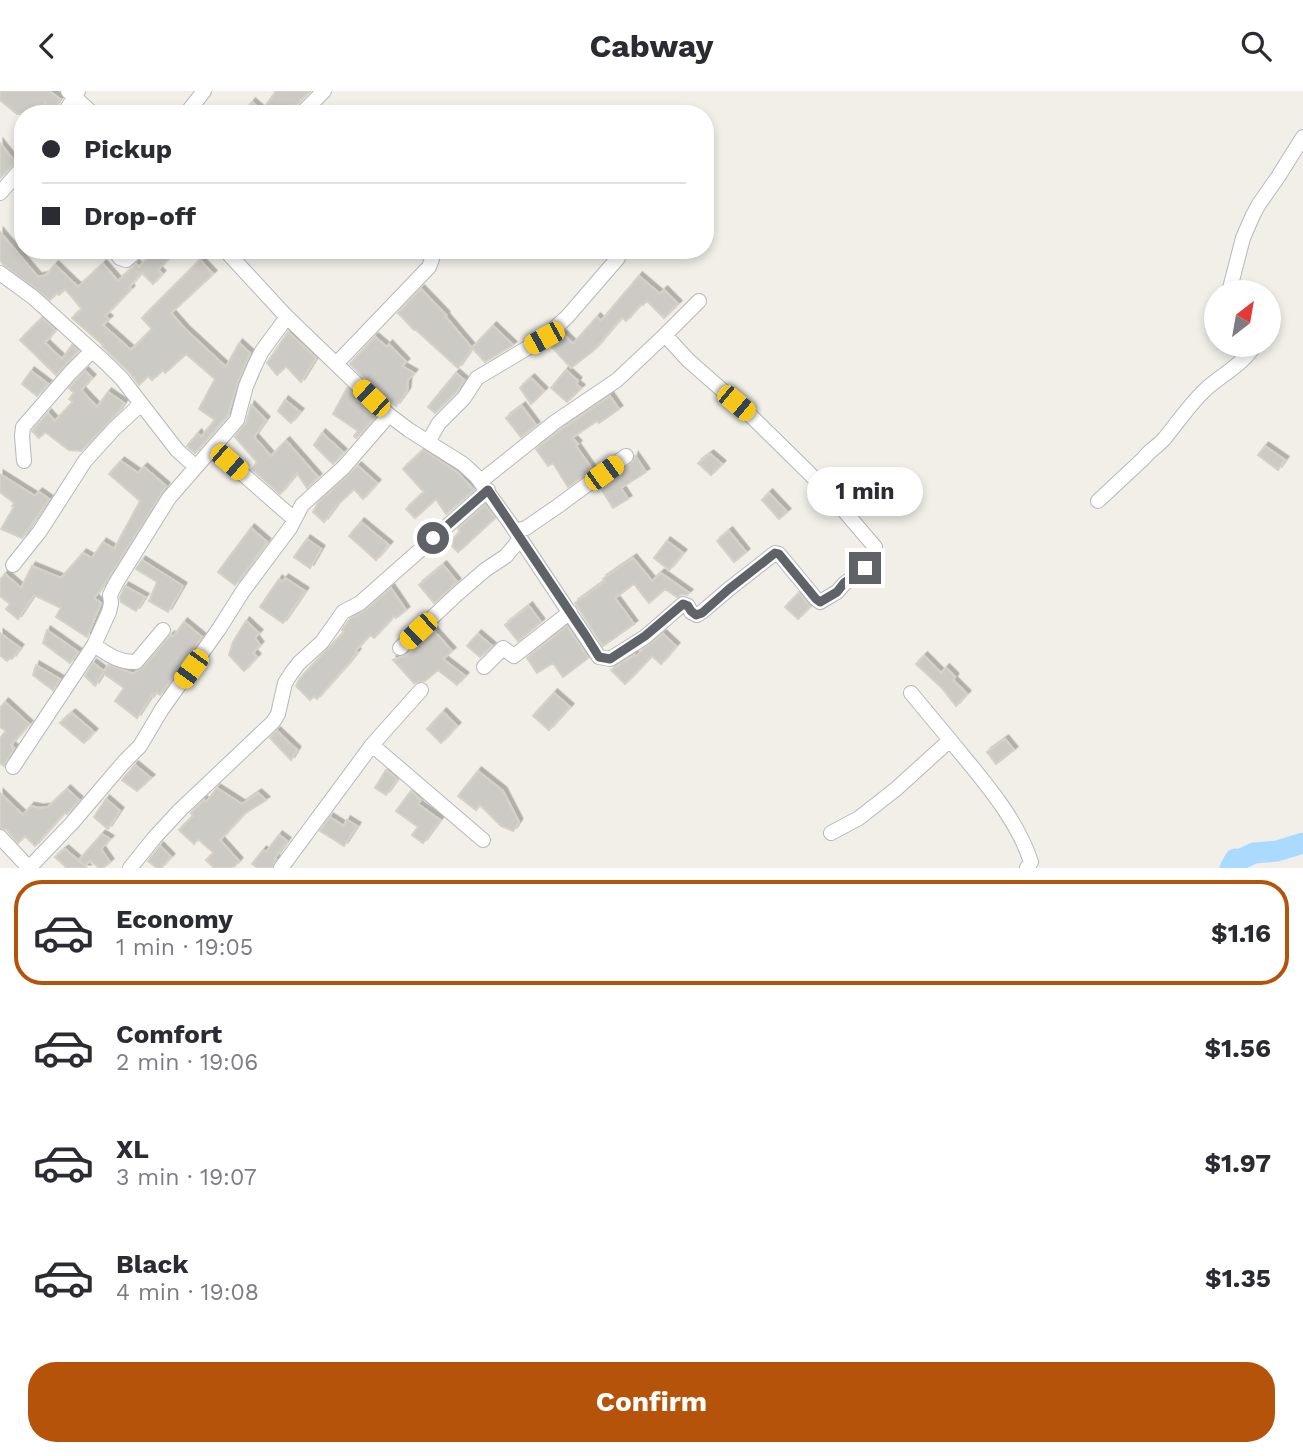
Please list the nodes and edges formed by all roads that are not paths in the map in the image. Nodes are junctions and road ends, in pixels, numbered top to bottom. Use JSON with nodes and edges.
{"nodes":[{"id":1,"x":204,"y":91,"type":"edge"},
{"id":2,"x":324,"y":91,"type":"edge"},
{"id":3,"x":193,"y":105,"type":"edge"},
{"id":4,"x":309,"y":105,"type":"edge"},
{"id":5,"x":1303,"y":137,"type":"edge"},
{"id":6,"x":14,"y":177,"type":"edge"},
{"id":7,"x":0,"y":193,"type":"edge"},
{"id":8,"x":233,"y":259,"type":"edge"},
{"id":9,"x":432,"y":259,"type":"edge"},
{"id":10,"x":617,"y":259,"type":"edge"},
{"id":11,"x":0,"y":273,"type":"edge"},
{"id":12,"x":1232,"y":280,"type":"edge"},
{"id":13,"x":699,"y":301,"type":"dead end"},
{"id":14,"x":287,"y":317,"type":"junction"},
{"id":15,"x":665,"y":335,"type":"junction"},
{"id":16,"x":92,"y":351,"type":"junction"},
{"id":17,"x":1245,"y":357,"type":"edge"},
{"id":18,"x":336,"y":364,"type":"junction"},
{"id":19,"x":141,"y":404,"type":"junction"},
{"id":20,"x":389,"y":415,"type":"junction"},
{"id":21,"x":428,"y":442,"type":"junction"},
{"id":22,"x":626,"y":456,"type":"dead end"},
{"id":23,"x":24,"y":461,"type":"dead end"},
{"id":24,"x":229,"y":462,"type":"dead end"},
{"id":25,"x":196,"y":467,"type":"junction"},
{"id":26,"x":484,"y":486,"type":"junction"},
{"id":27,"x":1098,"y":501,"type":"dead end"},
{"id":28,"x":294,"y":519,"type":"junction"},
{"id":29,"x":518,"y":535,"type":"junction"},
{"id":30,"x":13,"y":565,"type":"dead end"},
{"id":31,"x":570,"y":612,"type":"junction"},
{"id":32,"x":163,"y":630,"type":"dead end"},
{"id":33,"x":94,"y":645,"type":"junction"},
{"id":34,"x":400,"y":648,"type":"dead end"},
{"id":35,"x":484,"y":667,"type":"dead end"},
{"id":36,"x":421,"y":690,"type":"dead end"},
{"id":37,"x":911,"y":693,"type":"dead end"},
{"id":38,"x":950,"y":740,"type":"junction"},
{"id":39,"x":372,"y":744,"type":"junction"},
{"id":40,"x":13,"y":767,"type":"dead end"},
{"id":41,"x":831,"y":833,"type":"dead end"},
{"id":42,"x":0,"y":837,"type":"edge"},
{"id":43,"x":483,"y":840,"type":"dead end"},
{"id":44,"x":130,"y":868,"type":"edge"},
{"id":45,"x":281,"y":868,"type":"edge"},
{"id":46,"x":1027,"y":868,"type":"edge"}],
"edges":[{"from":1,"to":3,"type":"street"},
{"from":2,"to":4,"type":"street"},
{"from":5,"to":12,"type":"street"},
{"from":6,"to":7,"type":"street"},
{"from":8,"to":14,"type":"street"},
{"from":9,"to":18,"type":"street"},
{"from":10,"to":21,"type":"street"},
{"from":11,"to":16,"type":"street"},
{"from":13,"to":15,"type":"street"},
{"from":14,"to":18,"type":"street"},
{"from":14,"to":25,"type":"street"},
{"from":15,"to":26,"type":"street"},
{"from":15,"to":31,"type":"street"},
{"from":16,"to":19,"type":"street"},
{"from":16,"to":23,"type":"street"},
{"from":17,"to":27,"type":"street"},
{"from":18,"to":20,"type":"street"},
{"from":19,"to":25,"type":"street"},
{"from":19,"to":30,"type":"street"},
{"from":20,"to":21,"type":"street"},
{"from":20,"to":28,"type":"street"},
{"from":21,"to":26,"type":"street"},
{"from":22,"to":29,"type":"street"},
{"from":24,"to":28,"type":"street"},
{"from":25,"to":33,"type":"street"},
{"from":26,"to":29,"type":"street"},
{"from":26,"to":44,"type":"street"},
{"from":28,"to":42,"type":"street"},
{"from":29,"to":31,"type":"street"},
{"from":29,"to":34,"type":"street"},
{"from":31,"to":35,"type":"street"},
{"from":32,"to":33,"type":"street"},
{"from":33,"to":40,"type":"street"},
{"from":36,"to":39,"type":"street"},
{"from":37,"to":38,"type":"street"},
{"from":38,"to":41,"type":"street"},
{"from":38,"to":46,"type":"street"},
{"from":39,"to":43,"type":"street"},
{"from":39,"to":45,"type":"street"}]}
